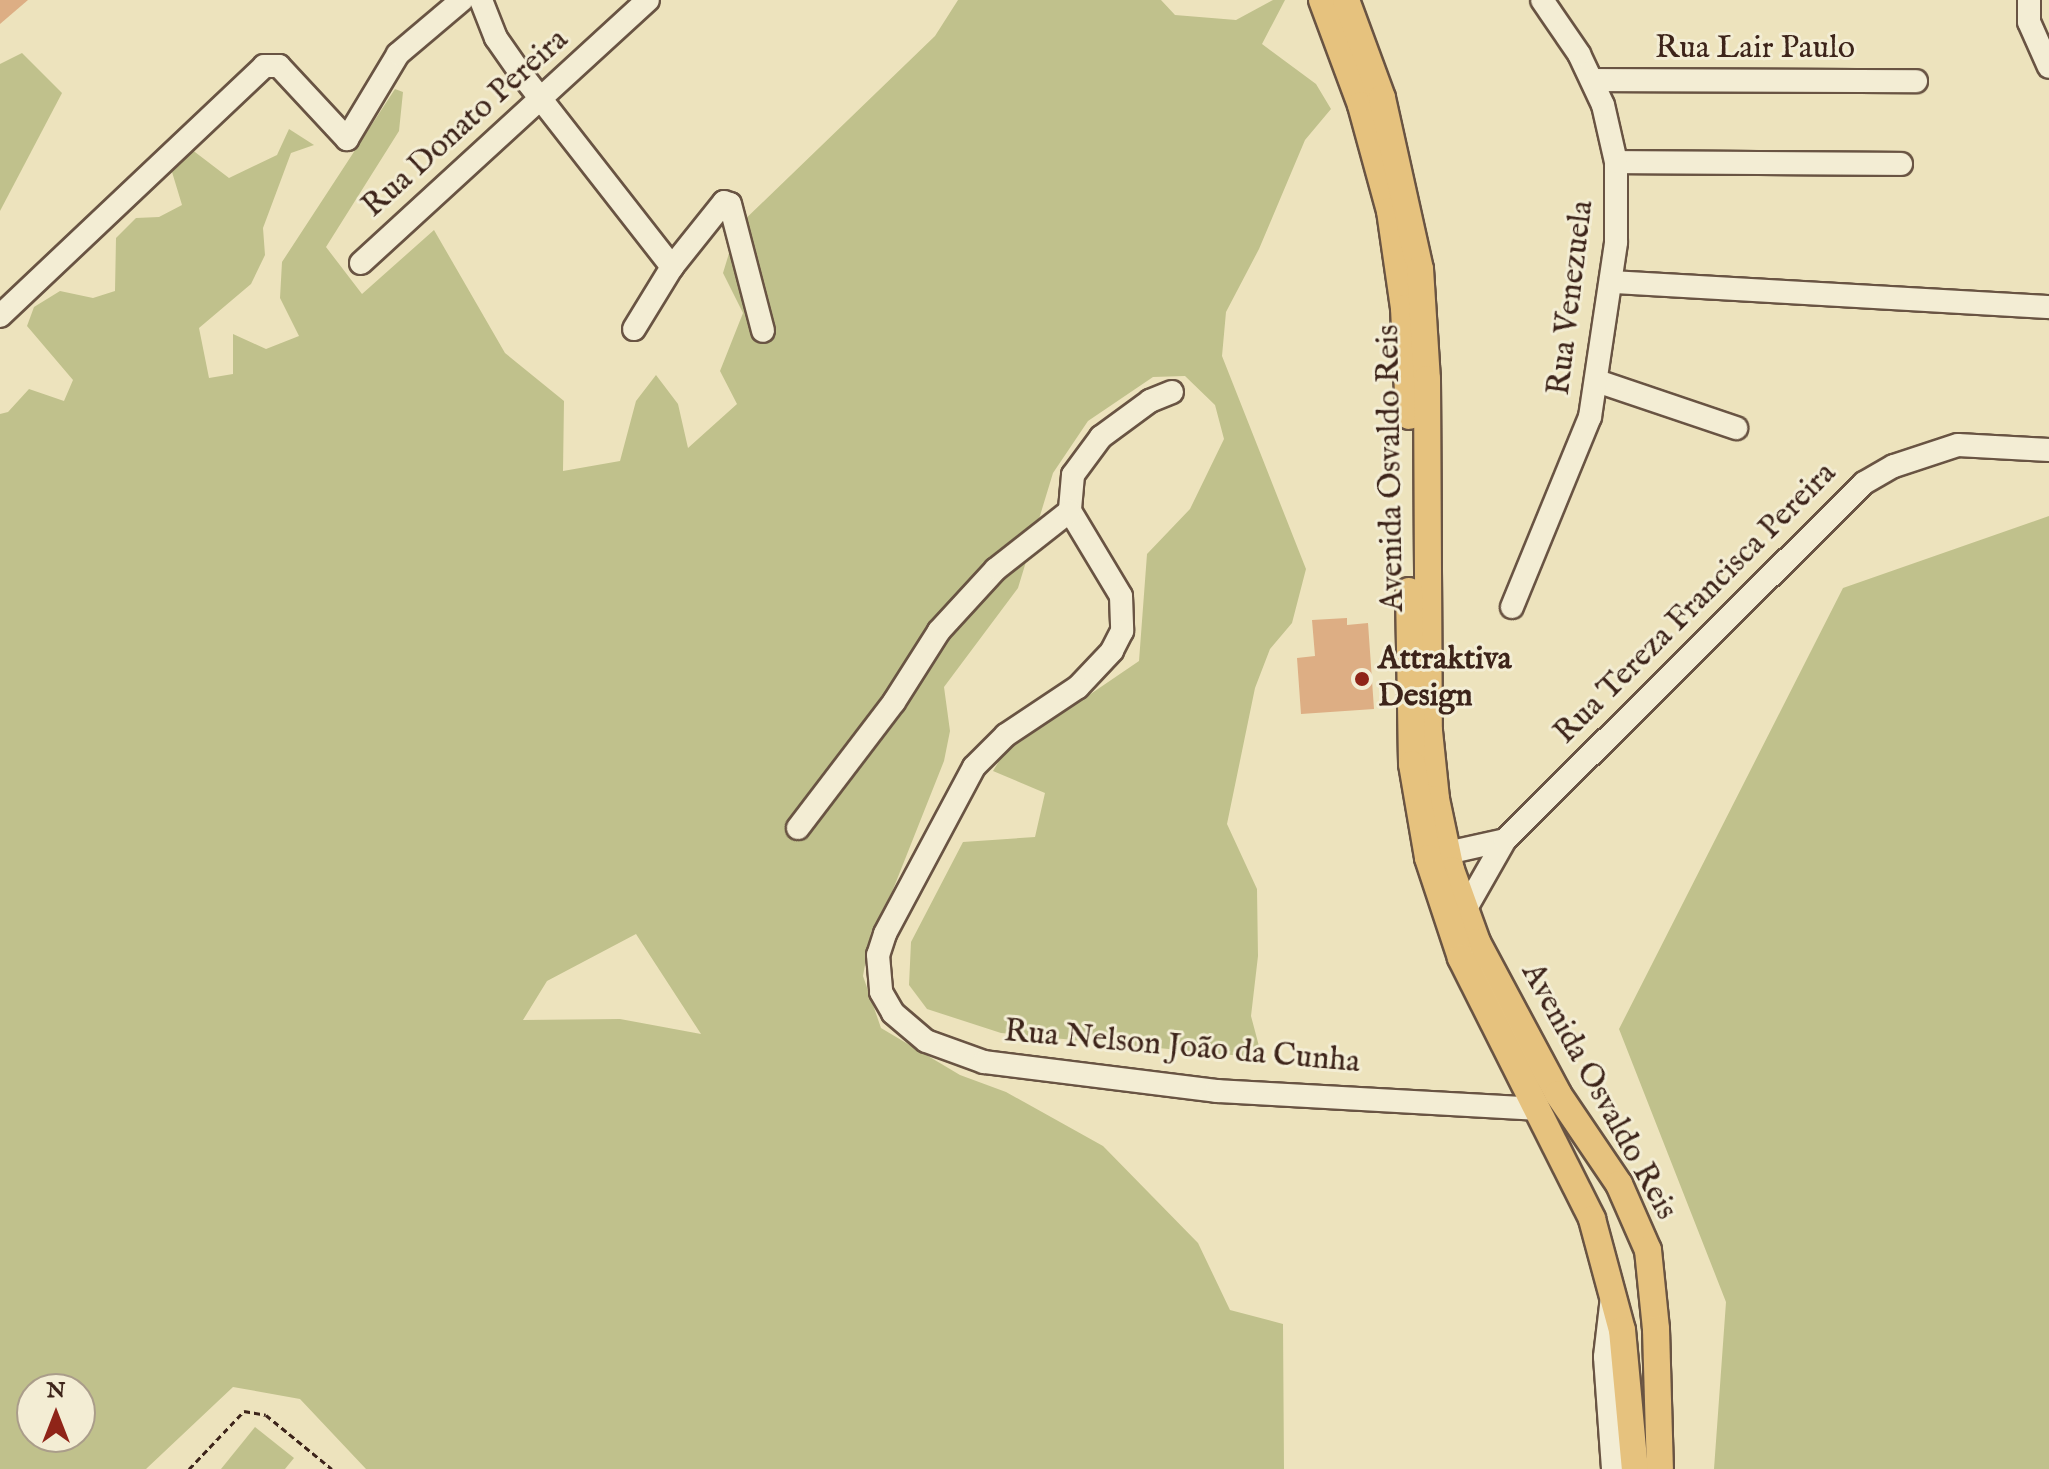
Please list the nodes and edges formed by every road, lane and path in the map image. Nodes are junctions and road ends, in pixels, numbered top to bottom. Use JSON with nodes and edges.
{"nodes":[{"id":1,"x":462,"y":0,"type":"edge"},
{"id":2,"x":481,"y":0,"type":"edge"},
{"id":3,"x":648,"y":0,"type":"edge"},
{"id":4,"x":1322,"y":0,"type":"edge"},
{"id":5,"x":1346,"y":0,"type":"edge"},
{"id":6,"x":1542,"y":0,"type":"edge"},
{"id":7,"x":2029,"y":0,"type":"edge"},
{"id":8,"x":2049,"y":67,"type":"edge"},
{"id":9,"x":1593,"y":80,"type":"junction"},
{"id":10,"x":1916,"y":81,"type":"dead end"},
{"id":11,"x":544,"y":98,"type":"junction"},
{"id":12,"x":1616,"y":162,"type":"junction"},
{"id":13,"x":1901,"y":164,"type":"dead end"},
{"id":14,"x":361,"y":263,"type":"dead end"},
{"id":15,"x":672,"y":267,"type":"junction"},
{"id":16,"x":1613,"y":282,"type":"junction"},
{"id":17,"x":2049,"y":307,"type":"edge"},
{"id":18,"x":0,"y":316,"type":"edge"},
{"id":19,"x":634,"y":329,"type":"dead end"},
{"id":20,"x":763,"y":331,"type":"dead end"},
{"id":21,"x":1597,"y":381,"type":"junction"},
{"id":22,"x":1172,"y":392,"type":"dead end"},
{"id":23,"x":1736,"y":428,"type":"dead end"},
{"id":24,"x":2049,"y":450,"type":"edge"},
{"id":25,"x":1070,"y":511,"type":"junction"},
{"id":26,"x":1512,"y":607,"type":"dead end"},
{"id":27,"x":798,"y":828,"type":"dead end"},
{"id":28,"x":1505,"y":840,"type":"junction"},
{"id":29,"x":1447,"y":853,"type":"junction"},
{"id":30,"x":1465,"y":910,"type":"junction"},
{"id":31,"x":1537,"y":1109,"type":"junction"},
{"id":32,"x":1612,"y":1292,"type":"junction"},
{"id":33,"x":189,"y":1469,"type":"edge"},
{"id":34,"x":332,"y":1469,"type":"edge"},
{"id":35,"x":1613,"y":1469,"type":"edge"},
{"id":36,"x":1635,"y":1469,"type":"edge"},
{"id":37,"x":1660,"y":1469,"type":"edge"}],
"edges":[{"from":1,"to":18,"type":"street"},
{"from":2,"to":11,"type":"street"},
{"from":3,"to":11,"type":"street","name":"Rua Donato Pereira"},
{"from":4,"to":31,"type":"main road","name":"Avenida Osvaldo Reis"},
{"from":5,"to":29,"type":"main road","name":"Avenida Osvaldo Reis"},
{"from":6,"to":9,"type":"street","name":"Rua Venezuela"},
{"from":7,"to":8,"type":"street"},
{"from":9,"to":10,"type":"street","name":"Rua Lair Paulo"},
{"from":9,"to":12,"type":"street","name":"Rua Venezuela"},
{"from":11,"to":14,"type":"street","name":"Rua Donato Pereira"},
{"from":11,"to":15,"type":"street"},
{"from":12,"to":13,"type":"street"},
{"from":12,"to":16,"type":"street","name":"Rua Venezuela"},
{"from":15,"to":19,"type":"street"},
{"from":15,"to":20,"type":"street"},
{"from":16,"to":17,"type":"street"},
{"from":16,"to":21,"type":"street","name":"Rua Venezuela"},
{"from":21,"to":23,"type":"street"},
{"from":21,"to":26,"type":"street","name":"Rua Venezuela"},
{"from":22,"to":25,"type":"street"},
{"from":24,"to":28,"type":"street","name":"Rua Tereza Francisca Pereira"},
{"from":25,"to":27,"type":"street"},
{"from":25,"to":31,"type":"street","name":"Rua Nelson João da Cunha"},
{"from":28,"to":29,"type":"street"},
{"from":28,"to":30,"type":"street","name":"Rua Tereza Francisca Pereira"},
{"from":29,"to":30,"type":"main road","name":"Avenida Osvaldo Reis"},
{"from":30,"to":37,"type":"main road","name":"Avenida Osvaldo Reis"},
{"from":31,"to":32,"type":"main road","name":"Avenida Osvaldo Reis"},
{"from":32,"to":35,"type":"street"},
{"from":32,"to":36,"type":"main road","name":"Avenida Osvaldo Reis"},
{"from":33,"to":34,"type":"path"}]}
